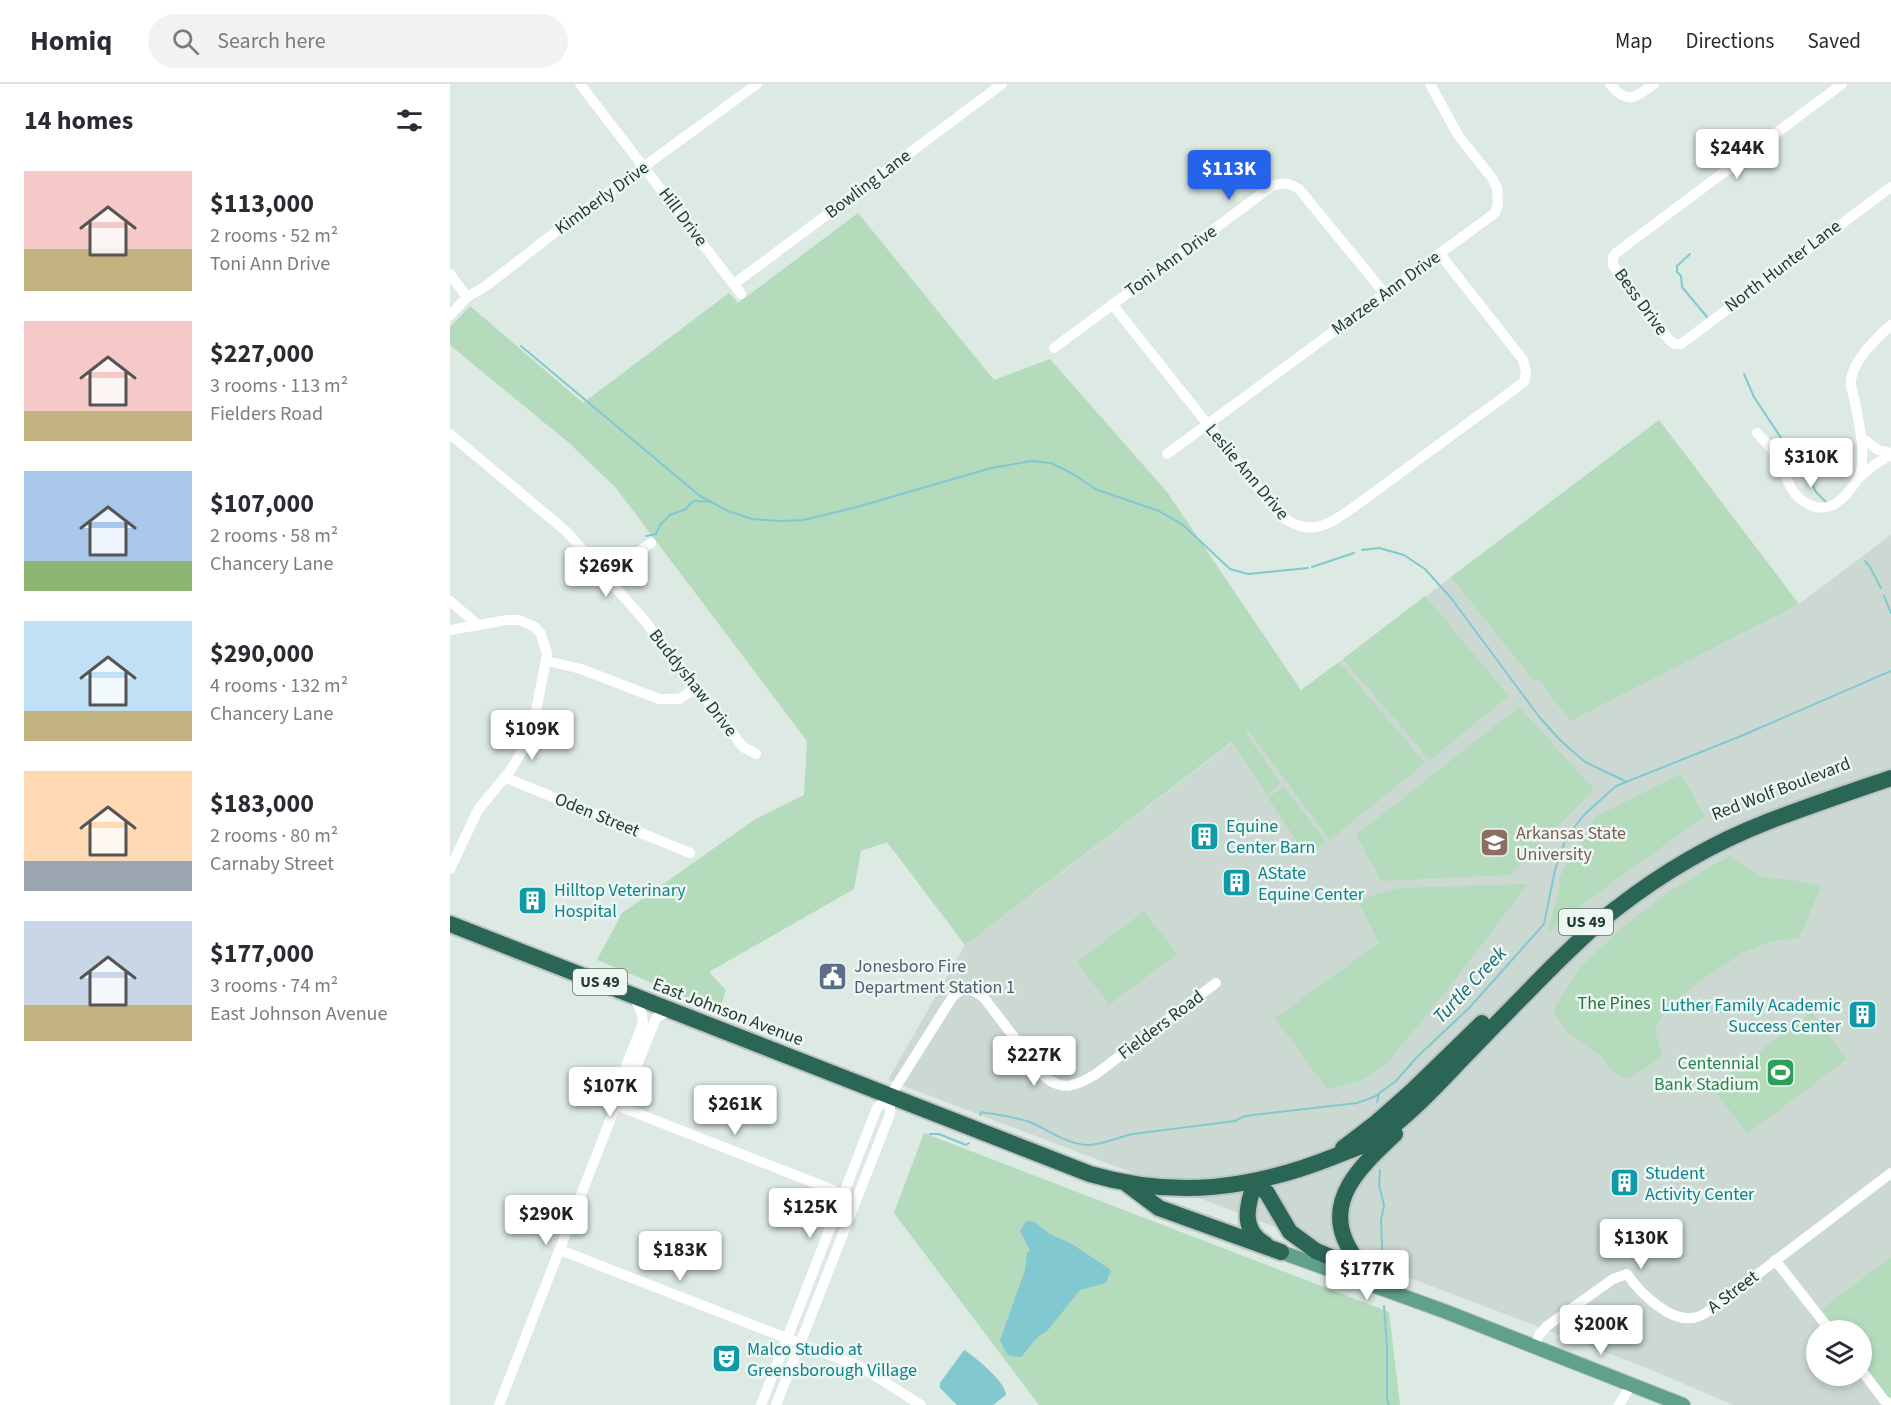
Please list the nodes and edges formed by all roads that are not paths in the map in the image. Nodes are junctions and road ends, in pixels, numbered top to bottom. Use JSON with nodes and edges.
{"nodes":[{"id":1,"x":580,"y":84,"type":"edge"},
{"id":2,"x":757,"y":84,"type":"edge"},
{"id":3,"x":1002,"y":84,"type":"edge"},
{"id":4,"x":1430,"y":84,"type":"edge"},
{"id":5,"x":1438,"y":84,"type":"edge"},
{"id":6,"x":1610,"y":84,"type":"edge"},
{"id":7,"x":1654,"y":84,"type":"edge"},
{"id":8,"x":1842,"y":84,"type":"edge"},
{"id":9,"x":1436,"y":96,"type":"junction"},
{"id":10,"x":645,"y":167,"type":"junction"},
{"id":11,"x":1891,"y":187,"type":"edge"},
{"id":12,"x":1440,"y":254,"type":"junction"},
{"id":13,"x":450,"y":274,"type":"edge"},
{"id":14,"x":734,"y":284,"type":"junction"},
{"id":15,"x":741,"y":294,"type":"dead end"},
{"id":16,"x":1385,"y":294,"type":"junction"},
{"id":17,"x":466,"y":297,"type":"junction"},
{"id":18,"x":1112,"y":304,"type":"junction"},
{"id":19,"x":450,"y":315,"type":"edge"},
{"id":20,"x":1891,"y":325,"type":"edge"},
{"id":21,"x":1675,"y":344,"type":"joint"},
{"id":22,"x":1054,"y":348,"type":"dead end"},
{"id":23,"x":1207,"y":425,"type":"junction"},
{"id":24,"x":1757,"y":433,"type":"dead end"},
{"id":25,"x":450,"y":434,"type":"edge"},
{"id":26,"x":1861,"y":437,"type":"junction"},
{"id":27,"x":1167,"y":454,"type":"dead end"},
{"id":28,"x":1891,"y":454,"type":"edge"},
{"id":29,"x":1859,"y":478,"type":"junction"},
{"id":30,"x":651,"y":543,"type":"dead end"},
{"id":31,"x":606,"y":575,"type":"junction"},
{"id":32,"x":450,"y":602,"type":"edge"},
{"id":33,"x":478,"y":625,"type":"junction"},
{"id":34,"x":450,"y":630,"type":"edge"},
{"id":35,"x":547,"y":661,"type":"junction"},
{"id":36,"x":697,"y":688,"type":"junction"},
{"id":37,"x":756,"y":754,"type":"dead end"},
{"id":38,"x":1891,"y":767,"type":"edge"},
{"id":39,"x":504,"y":777,"type":"junction"},
{"id":40,"x":1891,"y":778,"type":"edge"},
{"id":41,"x":690,"y":853,"type":"dead end"},
{"id":42,"x":450,"y":869,"type":"edge"},
{"id":43,"x":450,"y":924,"type":"edge"},
{"id":44,"x":1216,"y":983,"type":"dead end"},
{"id":45,"x":634,"y":996,"type":"junction"},
{"id":46,"x":670,"y":1010,"type":"junction"},
{"id":47,"x":1429,"y":1094,"type":"junction"},
{"id":48,"x":890,"y":1096,"type":"junction"},
{"id":49,"x":616,"y":1105,"type":"junction"},
{"id":50,"x":991,"y":1135,"type":"joint"},
{"id":51,"x":1335,"y":1156,"type":"junction"},
{"id":52,"x":1891,"y":1173,"type":"edge"},
{"id":53,"x":1255,"y":1182,"type":"junction"},
{"id":54,"x":1126,"y":1183,"type":"junction"},
{"id":55,"x":843,"y":1194,"type":"junction"},
{"id":56,"x":560,"y":1250,"type":"junction"},
{"id":57,"x":1281,"y":1252,"type":"junction"},
{"id":58,"x":1775,"y":1260,"type":"junction"},
{"id":59,"x":1365,"y":1272,"type":"junction"},
{"id":60,"x":1444,"y":1311,"type":"junction"},
{"id":61,"x":1822,"y":1320,"type":"edge"},
{"id":62,"x":786,"y":1338,"type":"junction"},
{"id":63,"x":799,"y":1343,"type":"junction"},
{"id":64,"x":1535,"y":1347,"type":"junction"},
{"id":65,"x":1872,"y":1384,"type":"edge"},
{"id":66,"x":1631,"y":1385,"type":"junction"},
{"id":67,"x":499,"y":1405,"type":"edge"},
{"id":68,"x":761,"y":1405,"type":"edge"},
{"id":69,"x":776,"y":1405,"type":"edge"},
{"id":70,"x":921,"y":1405,"type":"edge"},
{"id":71,"x":1619,"y":1405,"type":"edge"},
{"id":72,"x":1683,"y":1405,"type":"edge"},
{"id":73,"x":1891,"y":1405,"type":"edge"}],
"edges":[{"from":1,"to":10,"type":"street","name":"Hill Drive"},
{"from":2,"to":10,"type":"street","name":"Kimberly Drive"},
{"from":3,"to":14,"type":"street","name":"Bowling Lane"},
{"from":4,"to":9,"type":"street","name":"Marzee Ann Drive"},
{"from":5,"to":9,"type":"street"},
{"from":6,"to":7,"type":"street"},
{"from":8,"to":21,"type":"street","name":"Bess Drive"},
{"from":9,"to":12,"type":"street","name":"Marzee Ann Drive"},
{"from":10,"to":14,"type":"street","name":"Hill Drive"},
{"from":10,"to":17,"type":"street","name":"Kimberly Drive"},
{"from":11,"to":21,"type":"street","name":"North Hunter Lane"},
{"from":12,"to":16,"type":"street","name":"Marzee Ann Drive"},
{"from":12,"to":23,"type":"street","name":"Leslie Ann Drive"},
{"from":13,"to":17,"type":"street"},
{"from":14,"to":15,"type":"street","name":"Hill Drive"},
{"from":16,"to":18,"type":"street","name":"Toni Ann Drive"},
{"from":16,"to":23,"type":"street","name":"Marzee Ann Drive"},
{"from":17,"to":19,"type":"street","name":"Kimberly Drive"},
{"from":18,"to":22,"type":"street","name":"Toni Ann Drive"},
{"from":18,"to":23,"type":"street","name":"Leslie Ann Drive"},
{"from":20,"to":26,"type":"street"},
{"from":23,"to":27,"type":"street","name":"Marzee Ann Drive"},
{"from":24,"to":29,"type":"street"},
{"from":25,"to":31,"type":"street","name":"Buddyshaw Drive"},
{"from":26,"to":28,"type":"street"},
{"from":26,"to":29,"type":"street"},
{"from":28,"to":29,"type":"street"},
{"from":30,"to":31,"type":"street"},
{"from":31,"to":36,"type":"street","name":"Buddyshaw Drive"},
{"from":32,"to":33,"type":"street"},
{"from":33,"to":34,"type":"street"},
{"from":33,"to":35,"type":"street"},
{"from":35,"to":36,"type":"street"},
{"from":35,"to":39,"type":"street"},
{"from":36,"to":37,"type":"street","name":"Buddyshaw Drive"},
{"from":38,"to":51,"type":"highway","name":"Red Wolf Boulevard","number":"US 49"},
{"from":39,"to":41,"type":"street","name":"Oden Street"},
{"from":39,"to":42,"type":"street"},
{"from":40,"to":47,"type":"highway","name":"Red Wolf Boulevard","number":"US 49"},
{"from":43,"to":45,"type":"highway","name":"East Johnson Avenue","number":"US 49"},
{"from":44,"to":48,"type":"street","name":"Fielders Road"},
{"from":45,"to":46,"type":"highway","name":"East Johnson Avenue","number":"US 49"},
{"from":45,"to":49,"type":"street"},
{"from":46,"to":48,"type":"highway","name":"East Johnson Avenue","number":"US 49"},
{"from":46,"to":49,"type":"street"},
{"from":47,"to":51,"type":"highway","name":"Red Wolf Boulevard","number":"US 49"},
{"from":47,"to":59,"type":"highway"},
{"from":48,"to":50,"type":"highway","name":"East Johnson Avenue","number":"US 49"},
{"from":48,"to":55,"type":"street"},
{"from":48,"to":63,"type":"street"},
{"from":49,"to":55,"type":"street"},
{"from":49,"to":56,"type":"street"},
{"from":50,"to":54,"type":"highway","name":"Red Wolf Boulevard","number":"US 49"},
{"from":51,"to":53,"type":"highway","name":"Red Wolf Boulevard","number":"US 49"},
{"from":52,"to":58,"type":"street"},
{"from":53,"to":54,"type":"highway","name":"Red Wolf Boulevard","number":"US 49"},
{"from":53,"to":57,"type":"highway"},
{"from":53,"to":59,"type":"highway"},
{"from":54,"to":57,"type":"highway"},
{"from":55,"to":62,"type":"street"},
{"from":56,"to":62,"type":"street"},
{"from":56,"to":67,"type":"street"},
{"from":57,"to":60,"type":"main road"},
{"from":58,"to":61,"type":"street","name":"A Street"},
{"from":58,"to":64,"type":"street","name":"A Street"},
{"from":59,"to":60,"type":"main road"},
{"from":60,"to":64,"type":"main road"},
{"from":62,"to":63,"type":"street"},
{"from":62,"to":68,"type":"street"},
{"from":63,"to":69,"type":"street"},
{"from":63,"to":70,"type":"street"},
{"from":64,"to":66,"type":"main road"},
{"from":65,"to":73,"type":"street"},
{"from":66,"to":71,"type":"street"},
{"from":66,"to":72,"type":"main road"}]}
